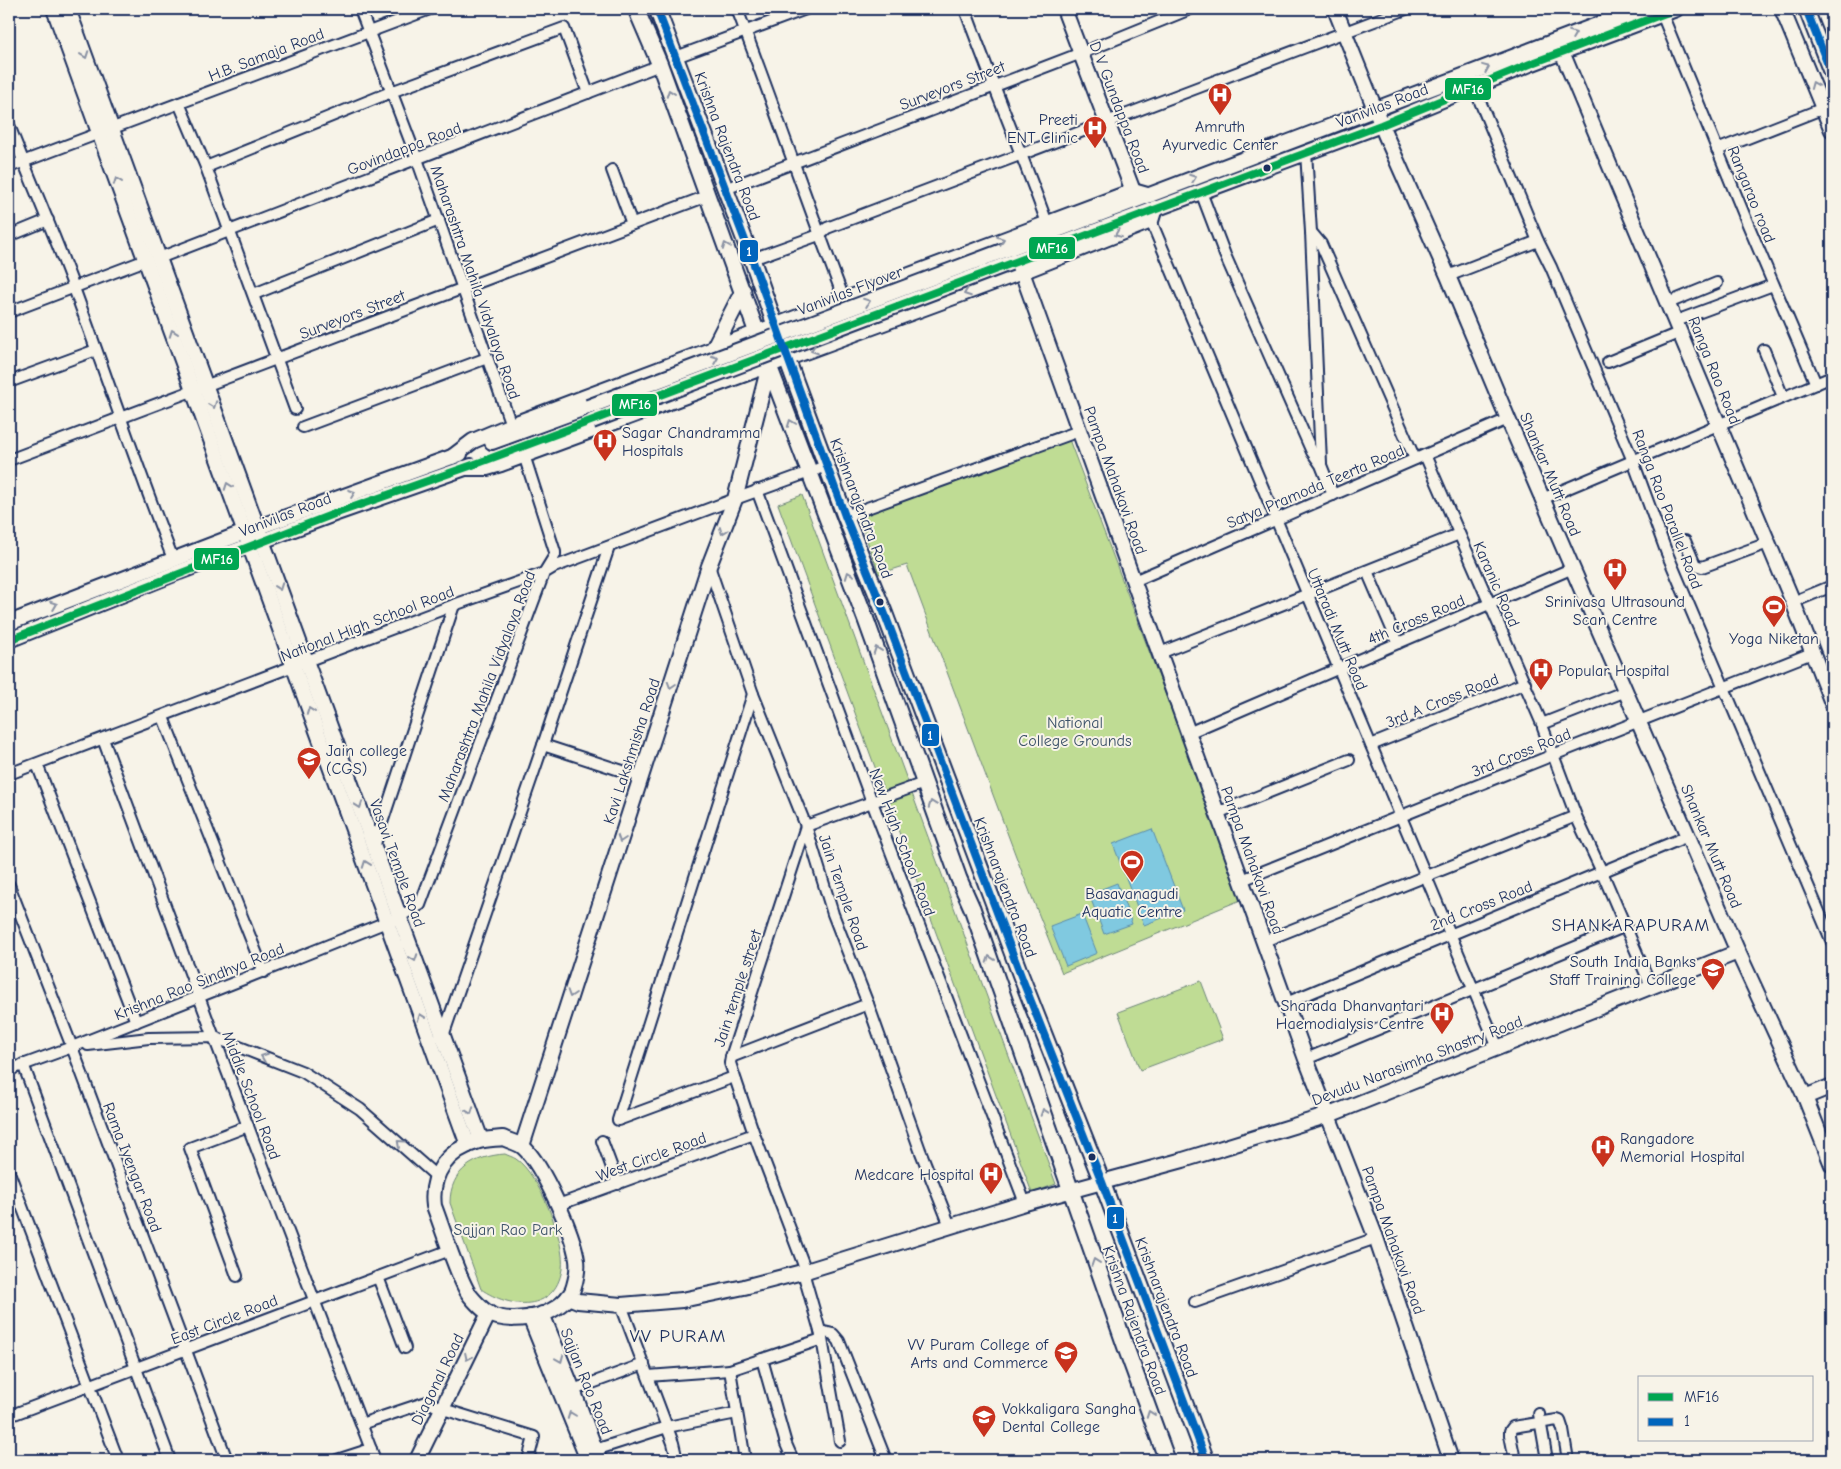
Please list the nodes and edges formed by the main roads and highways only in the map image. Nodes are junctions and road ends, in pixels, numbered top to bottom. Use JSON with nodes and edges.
{"nodes":[{"id":1,"x":54,"y":9,"type":"edge"},
{"id":2,"x":68,"y":9,"type":"edge"},
{"id":3,"x":636,"y":9,"type":"edge"},
{"id":4,"x":657,"y":9,"type":"edge"},
{"id":5,"x":1064,"y":9,"type":"edge"},
{"id":6,"x":1335,"y":9,"type":"edge"},
{"id":7,"x":1639,"y":9,"type":"edge"},
{"id":8,"x":1676,"y":9,"type":"edge"},
{"id":9,"x":1806,"y":9,"type":"edge"},
{"id":10,"x":1783,"y":10,"type":"edge"},
{"id":11,"x":1562,"y":52,"type":"junction"},
{"id":12,"x":1832,"y":75,"type":"edge"},
{"id":13,"x":1375,"y":110,"type":"junction"},
{"id":14,"x":1381,"y":125,"type":"junction"},
{"id":15,"x":1832,"y":130,"type":"edge"},
{"id":16,"x":106,"y":131,"type":"junction"},
{"id":17,"x":1133,"y":190,"type":"junction"},
{"id":18,"x":1147,"y":195,"type":"junction"},
{"id":19,"x":1153,"y":215,"type":"junction"},
{"id":20,"x":1007,"y":257,"type":"junction"},
{"id":21,"x":1022,"y":272,"type":"junction"},
{"id":22,"x":743,"y":291,"type":"junction"},
{"id":23,"x":775,"y":325,"type":"junction"},
{"id":24,"x":757,"y":331,"type":"junction"},
{"id":25,"x":714,"y":348,"type":"junction"},
{"id":26,"x":786,"y":359,"type":"junction"},
{"id":27,"x":769,"y":366,"type":"junction"},
{"id":28,"x":452,"y":457,"type":"junction"},
{"id":29,"x":464,"y":468,"type":"junction"},
{"id":30,"x":251,"y":530,"type":"junction"},
{"id":31,"x":256,"y":543,"type":"junction"},
{"id":32,"x":9,"y":623,"type":"edge"},
{"id":33,"x":9,"y":640,"type":"edge"},
{"id":34,"x":1832,"y":703,"type":"edge"},
{"id":35,"x":341,"y":777,"type":"junction"},
{"id":36,"x":393,"y":920,"type":"junction"},
{"id":37,"x":1738,"y":952,"type":"junction"},
{"id":38,"x":1832,"y":1086,"type":"edge"},
{"id":39,"x":1805,"y":1097,"type":"junction"},
{"id":40,"x":1329,"y":1115,"type":"junction"},
{"id":41,"x":474,"y":1142,"type":"junction"},
{"id":42,"x":522,"y":1146,"type":"junction"},
{"id":43,"x":1832,"y":1165,"type":"edge"},
{"id":44,"x":1102,"y":1182,"type":"junction"},
{"id":45,"x":1071,"y":1191,"type":"junction"},
{"id":46,"x":568,"y":1297,"type":"junction"},
{"id":47,"x":489,"y":1313,"type":"junction"},
{"id":48,"x":536,"y":1316,"type":"junction"},
{"id":49,"x":594,"y":1457,"type":"edge"},
{"id":50,"x":420,"y":1459,"type":"edge"},
{"id":51,"x":1167,"y":1460,"type":"edge"},
{"id":52,"x":1206,"y":1460,"type":"edge"},
{"id":53,"x":1451,"y":1460,"type":"edge"}],
"edges":[{"from":1,"to":16,"type":"main road"},
{"from":2,"to":16,"type":"main road","one_way":true},
{"from":22,"to":3,"type":"main road","name":"Krishna Rajendra Road","one_way":true},
{"from":4,"to":23,"type":"main road","name":"Krishna Rajendra Road"},
{"from":5,"to":17,"type":"main road","name":"D V Gundappa Road"},
{"from":6,"to":13,"type":"main road","name":"Shankar Mutt Road"},
{"from":13,"to":7,"type":"main road","name":"Vanivilas Road","one_way":true},
{"from":8,"to":11,"type":"main road","name":"Vanivilas Road"},
{"from":9,"to":12,"type":"main road"},
{"from":15,"to":10,"type":"main road","one_way":true},
{"from":11,"to":14,"type":"main road","name":"Vanivilas Road"},
{"from":11,"to":34,"type":"main road","name":"Ranga Rao Road"},
{"from":13,"to":14,"type":"main road","name":"Shankar Mutt Road"},
{"from":18,"to":13,"type":"main road","name":"Vanivilas Road","one_way":true},
{"from":14,"to":19,"type":"main road","name":"Vanivilas Road"},
{"from":14,"to":37,"type":"main road","name":"Shankar Mutt Road"},
{"from":16,"to":30,"type":"main road","name":"Vasavi Temple Road"},
{"from":17,"to":18,"type":"main road"},
{"from":23,"to":17,"type":"main road","one_way":true},
{"from":18,"to":20,"type":"main road","name":"Vanivilas Flyover"},
{"from":19,"to":20,"type":"main road","name":"Vanivilas Flyover"},
{"from":19,"to":21,"type":"main road","one_way":true},
{"from":28,"to":20,"type":"main road","name":"Vanivilas Flyover","one_way":true,"bridge":true},
{"from":20,"to":29,"type":"main road","name":"Vanivilas Flyover","bridge":true},
{"from":21,"to":26,"type":"main road","one_way":true},
{"from":21,"to":40,"type":"main road","name":"Pampa Mahakavi Road"},
{"from":22,"to":24,"type":"main road","name":"Krishna Rajendra Road"},
{"from":22,"to":25,"type":"main road"},
{"from":23,"to":24,"type":"main road"},
{"from":23,"to":26,"type":"main road","name":"Krishnarajendra Road"},
{"from":24,"to":25,"type":"main road"},
{"from":24,"to":27,"type":"main road","name":"Krishna Rajendra Road"},
{"from":25,"to":28,"type":"main road"},
{"from":26,"to":27,"type":"main road"},
{"from":26,"to":44,"type":"main road","name":"Krishnarajendra Road"},
{"from":27,"to":29,"type":"main road"},
{"from":27,"to":42,"type":"main road","name":"Kavi Lakshmisha Road","one_way":true},
{"from":45,"to":27,"type":"main road","name":"Krishna Rajendra Road","one_way":true},
{"from":30,"to":28,"type":"main road","name":"Vanivilas Road","one_way":true},
{"from":29,"to":31,"type":"main road","name":"Vanivilas Road"},
{"from":30,"to":31,"type":"main road","name":"Vasavi Temple Road"},
{"from":32,"to":30,"type":"main road","name":"Vanivilas Road","one_way":true},
{"from":31,"to":33,"type":"main road","name":"Vanivilas Road"},
{"from":31,"to":35,"type":"main road","name":"Vasavi Temple Road"},
{"from":36,"to":35,"type":"main road","name":"Vasavi Temple Road","one_way":true},
{"from":35,"to":36,"type":"main road","name":"Vasavi Temple Road","one_way":true},
{"from":36,"to":41,"type":"main road","name":"Vasavi Temple Road"},
{"from":37,"to":39,"type":"main road","name":"Shankar Mutt Road"},
{"from":37,"to":40,"type":"main road","name":"Devudu Narasimha Shastry Road"},
{"from":38,"to":39,"type":"main road"},
{"from":39,"to":43,"type":"main road","name":"Shankar Mutt Road"},
{"from":40,"to":44,"type":"main road","name":"Devudu Narasimha Shastry Road"},
{"from":40,"to":53,"type":"main road","name":"Pampa Mahakavi Road"},
{"from":41,"to":42,"type":"main road"},
{"from":41,"to":47,"type":"main road"},
{"from":42,"to":46,"type":"main road"},
{"from":44,"to":45,"type":"main road","name":"Devudu Narasimha Shastry Road"},
{"from":44,"to":52,"type":"main road","name":"Krishnarajendra Road"},
{"from":45,"to":46,"type":"main road","name":"Devudu Narasimha Shastry Road"},
{"from":51,"to":45,"type":"main road","name":"Krishna Rajendra Road","one_way":true},
{"from":46,"to":48,"type":"main road"},
{"from":47,"to":48,"type":"main road"},
{"from":47,"to":50,"type":"main road","name":"Diagonal Road","one_way":true},
{"from":49,"to":48,"type":"main road","one_way":true},
{"from":48,"to":49,"type":"main road","name":"Sajjan Rao Road","one_way":true}]}
